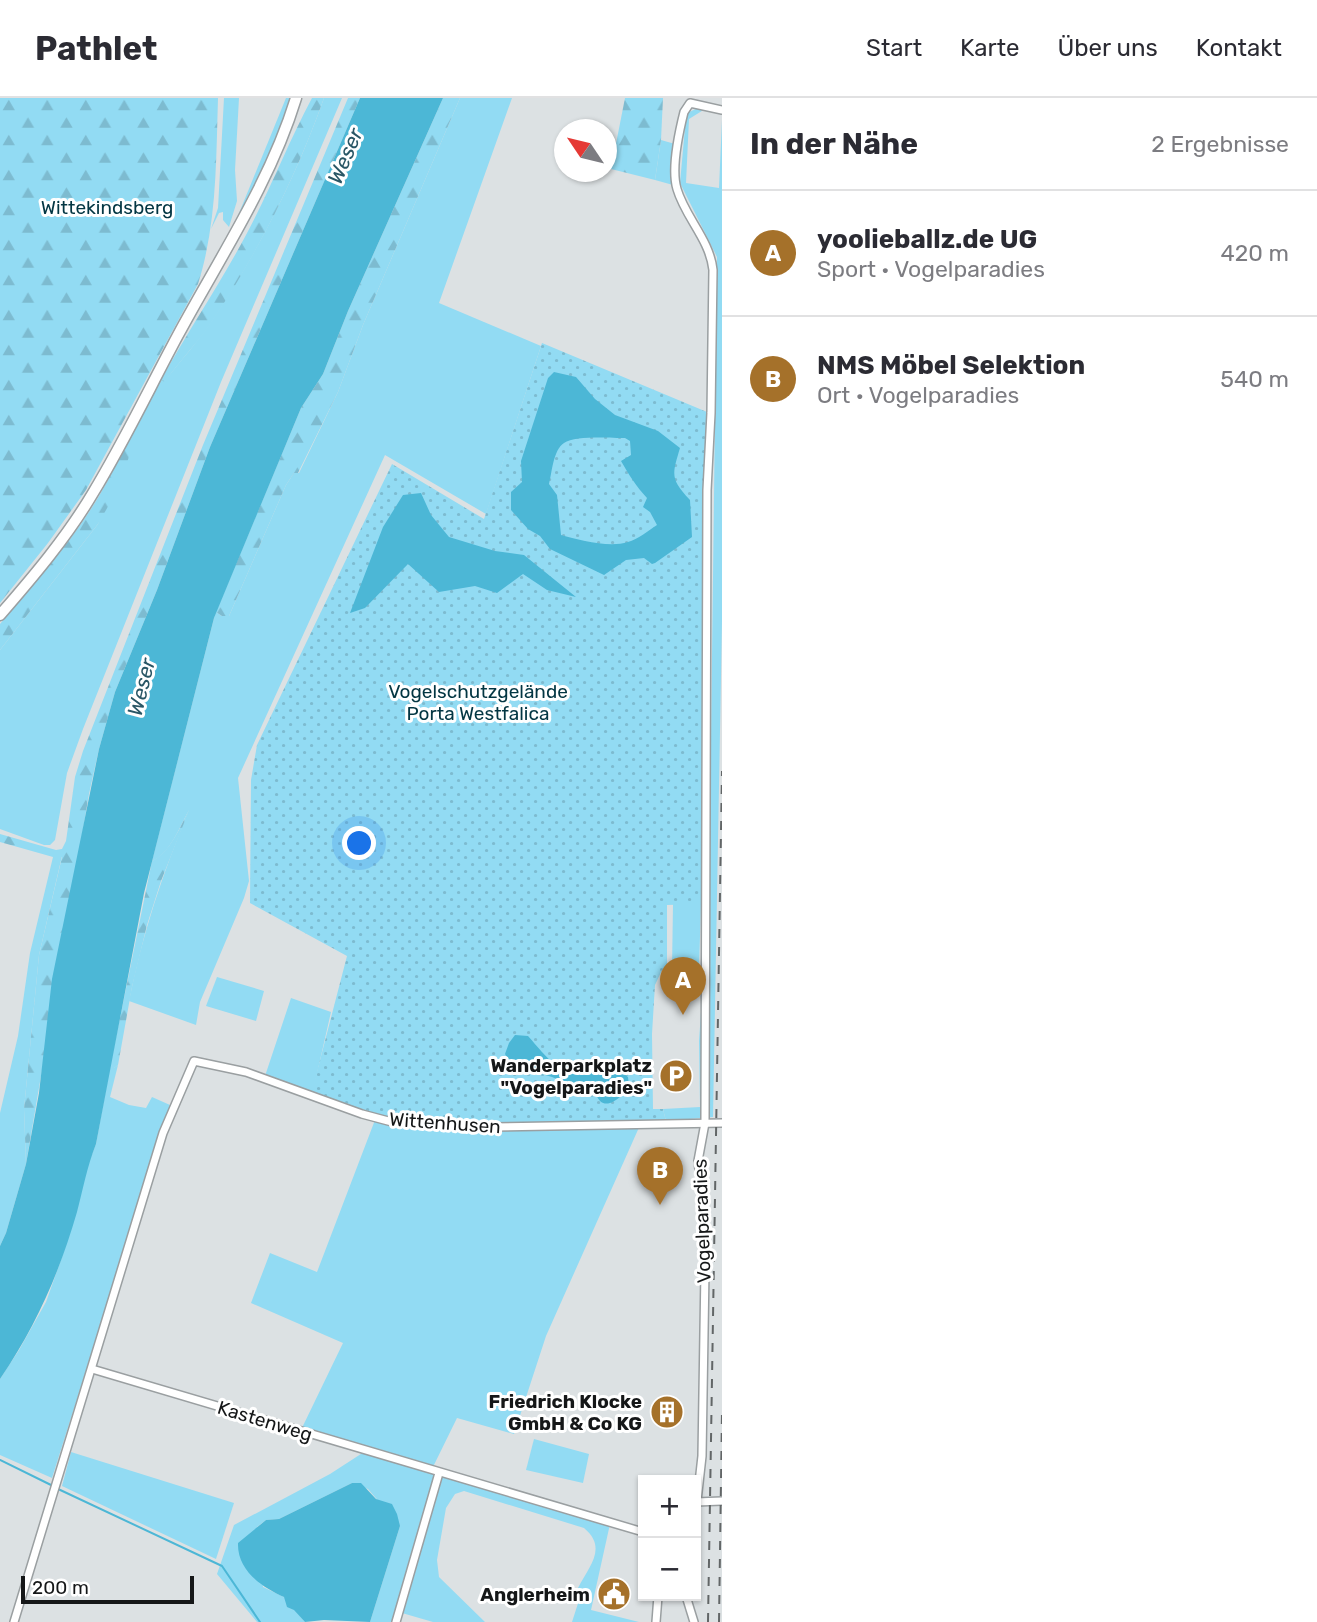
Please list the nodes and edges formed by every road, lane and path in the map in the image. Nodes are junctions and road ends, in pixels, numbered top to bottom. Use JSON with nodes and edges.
{"nodes":[{"id":1,"x":296,"y":98,"type":"edge"},
{"id":2,"x":303,"y":98,"type":"edge"},
{"id":3,"x":722,"y":110,"type":"edge"},
{"id":4,"x":168,"y":358,"type":"junction"},
{"id":5,"x":0,"y":615,"type":"edge"},
{"id":6,"x":705,"y":1123,"type":"junction"},
{"id":7,"x":722,"y":1123,"type":"edge"},
{"id":8,"x":92,"y":1369,"type":"junction"},
{"id":9,"x":439,"y":1472,"type":"junction"},
{"id":10,"x":700,"y":1475,"type":"edge"},
{"id":11,"x":722,"y":1501,"type":"edge"},
{"id":12,"x":701,"y":1502,"type":"edge"},
{"id":13,"x":638,"y":1531,"type":"edge"},
{"id":14,"x":658,"y":1601,"type":"edge"},
{"id":15,"x":687,"y":1601,"type":"edge"},
{"id":16,"x":14,"y":1622,"type":"edge"},
{"id":17,"x":396,"y":1622,"type":"edge"},
{"id":18,"x":656,"y":1622,"type":"edge"},
{"id":19,"x":694,"y":1622,"type":"edge"}],
"edges":[{"from":1,"to":4,"type":"main road"},
{"from":2,"to":4,"type":"main road"},
{"from":3,"to":6,"type":"street","name":"Vogelparadies"},
{"from":4,"to":5,"type":"main road"},
{"from":6,"to":7,"type":"street","name":"Wittenhusen"},
{"from":6,"to":8,"type":"street","name":"Wittenhusen"},
{"from":6,"to":10,"type":"street","name":"Vogelparadies"},
{"from":8,"to":9,"type":"street","name":"Kastenweg"},
{"from":8,"to":16,"type":"street"},
{"from":9,"to":13,"type":"street","name":"Kastenweg"},
{"from":9,"to":17,"type":"street"},
{"from":11,"to":12,"type":"street"},
{"from":14,"to":18,"type":"street"},
{"from":15,"to":19,"type":"street"}]}
